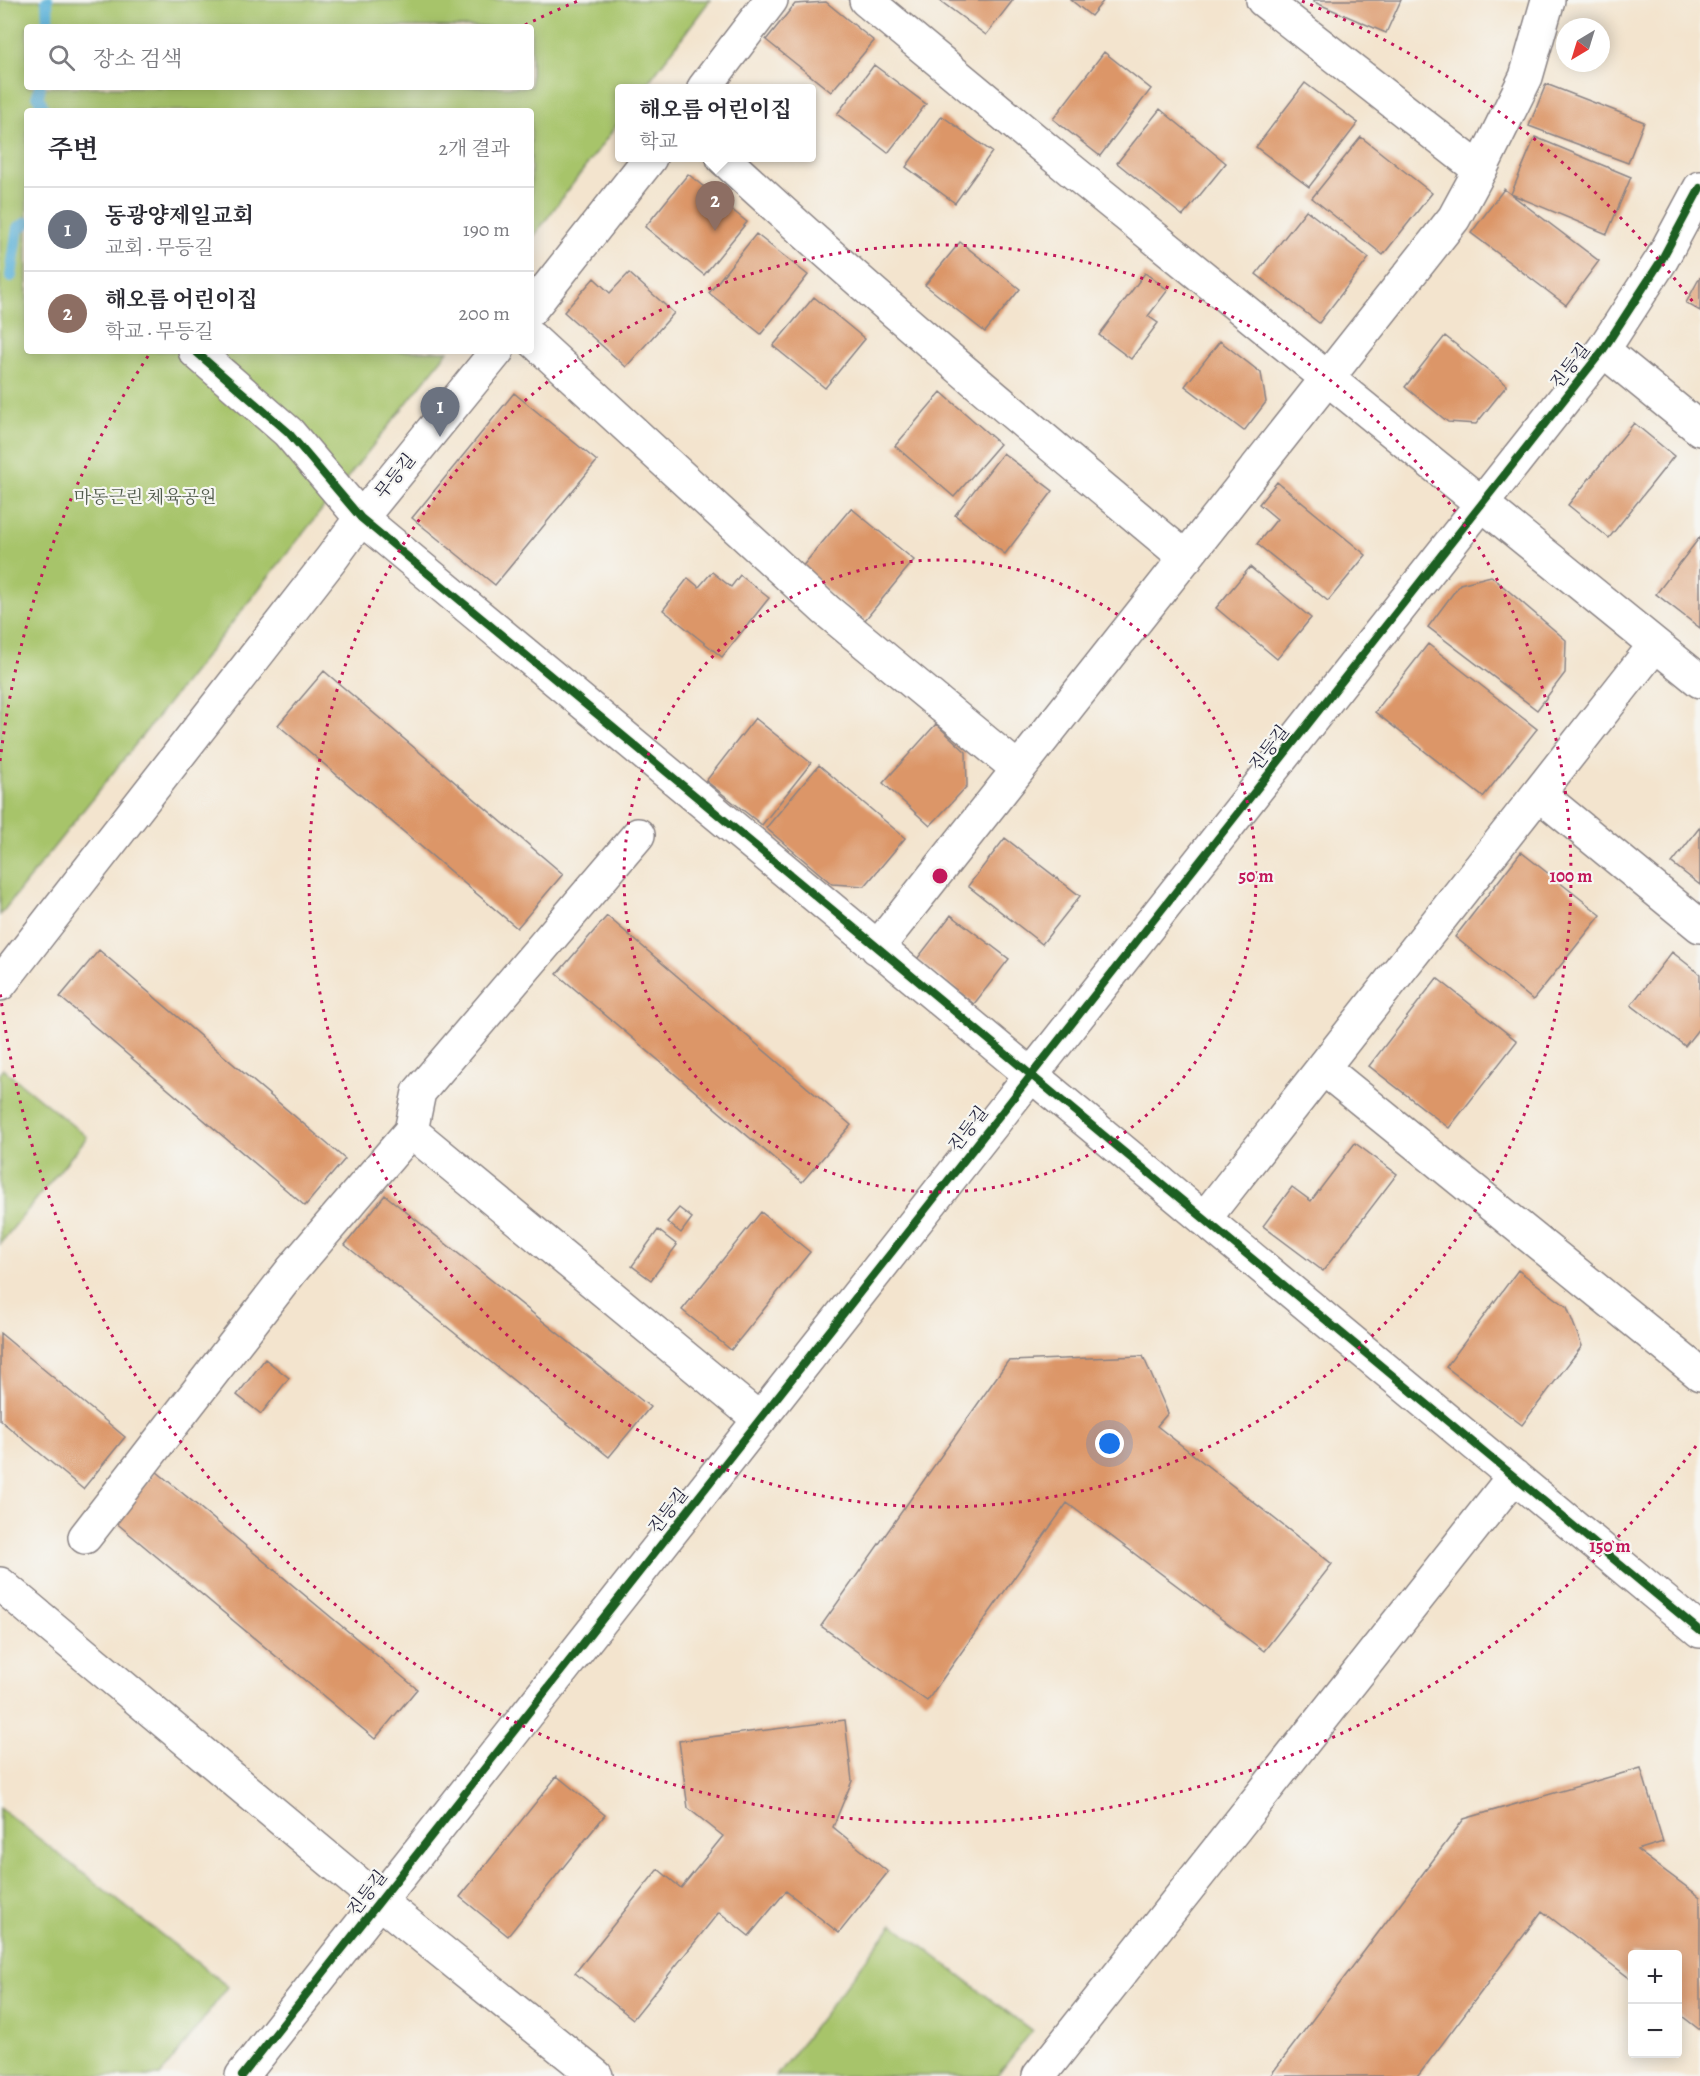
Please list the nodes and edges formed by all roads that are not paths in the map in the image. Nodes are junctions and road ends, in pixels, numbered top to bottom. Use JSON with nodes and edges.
{"nodes":[{"id":1,"x":771,"y":0,"type":"edge"},
{"id":2,"x":866,"y":0,"type":"edge"},
{"id":3,"x":1263,"y":0,"type":"edge"},
{"id":4,"x":1548,"y":0,"type":"edge"},
{"id":5,"x":707,"y":84,"type":"edge"},
{"id":6,"x":647,"y":162,"type":"edge"},
{"id":7,"x":727,"y":162,"type":"edge"},
{"id":8,"x":1480,"y":170,"type":"junction"},
{"id":9,"x":1700,"y":188,"type":"edge"},
{"id":10,"x":534,"y":305,"type":"edge"},
{"id":11,"x":534,"y":341,"type":"edge"},
{"id":12,"x":1603,"y":350,"type":"junction"},
{"id":13,"x":198,"y":354,"type":"edge"},
{"id":14,"x":495,"y":354,"type":"edge"},
{"id":15,"x":1327,"y":377,"type":"junction"},
{"id":16,"x":1700,"y":429,"type":"edge"},
{"id":17,"x":1480,"y":504,"type":"junction"},
{"id":18,"x":360,"y":518,"type":"junction"},
{"id":19,"x":1186,"y":558,"type":"junction"},
{"id":20,"x":1655,"y":645,"type":"junction"},
{"id":21,"x":1700,"y":681,"type":"edge"},
{"id":22,"x":1018,"y":769,"type":"junction"},
{"id":23,"x":1539,"y":794,"type":"junction"},
{"id":24,"x":638,"y":835,"type":"dead end"},
{"id":25,"x":1700,"y":926,"type":"edge"},
{"id":26,"x":877,"y":948,"type":"junction"},
{"id":27,"x":0,"y":984,"type":"edge"},
{"id":28,"x":1323,"y":1068,"type":"junction"},
{"id":29,"x":1031,"y":1075,"type":"junction"},
{"id":30,"x":411,"y":1131,"type":"junction"},
{"id":31,"x":1204,"y":1219,"type":"junction"},
{"id":32,"x":1700,"y":1374,"type":"edge"},
{"id":33,"x":759,"y":1419,"type":"junction"},
{"id":34,"x":1514,"y":1476,"type":"junction"},
{"id":35,"x":85,"y":1537,"type":"dead end"},
{"id":36,"x":0,"y":1584,"type":"edge"},
{"id":37,"x":1700,"y":1630,"type":"edge"},
{"id":38,"x":380,"y":1901,"type":"junction"},
{"id":39,"x":242,"y":2076,"type":"edge"},
{"id":40,"x":596,"y":2076,"type":"edge"},
{"id":41,"x":1039,"y":2076,"type":"edge"}],
"edges":[{"from":1,"to":5,"type":"street"},
{"from":2,"to":15,"type":"street"},
{"from":3,"to":8,"type":"street"},
{"from":4,"to":8,"type":"street"},
{"from":6,"to":10,"type":"street"},
{"from":7,"to":19,"type":"street"},
{"from":8,"to":15,"type":"street"},
{"from":9,"to":12,"type":"street","name":"진등길"},
{"from":11,"to":22,"type":"street"},
{"from":12,"to":16,"type":"street"},
{"from":12,"to":17,"type":"street","name":"진등길"},
{"from":13,"to":18,"type":"street"},
{"from":14,"to":18,"type":"street","name":"무등길"},
{"from":15,"to":17,"type":"street"},
{"from":15,"to":19,"type":"street"},
{"from":17,"to":20,"type":"street"},
{"from":17,"to":29,"type":"street","name":"진등길"},
{"from":18,"to":26,"type":"street"},
{"from":18,"to":27,"type":"street","name":"무등길"},
{"from":19,"to":22,"type":"street"},
{"from":20,"to":21,"type":"street"},
{"from":20,"to":23,"type":"street"},
{"from":22,"to":26,"type":"street"},
{"from":23,"to":25,"type":"street"},
{"from":23,"to":28,"type":"street"},
{"from":24,"to":30,"type":"street"},
{"from":26,"to":29,"type":"street"},
{"from":28,"to":31,"type":"street"},
{"from":28,"to":32,"type":"street"},
{"from":29,"to":31,"type":"street"},
{"from":29,"to":33,"type":"street","name":"진등길"},
{"from":30,"to":33,"type":"street"},
{"from":30,"to":35,"type":"street"},
{"from":31,"to":34,"type":"street"},
{"from":33,"to":38,"type":"street","name":"진등길"},
{"from":34,"to":37,"type":"street"},
{"from":34,"to":41,"type":"street"},
{"from":36,"to":38,"type":"street"},
{"from":38,"to":39,"type":"street","name":"진등길"},
{"from":38,"to":40,"type":"street"}]}
